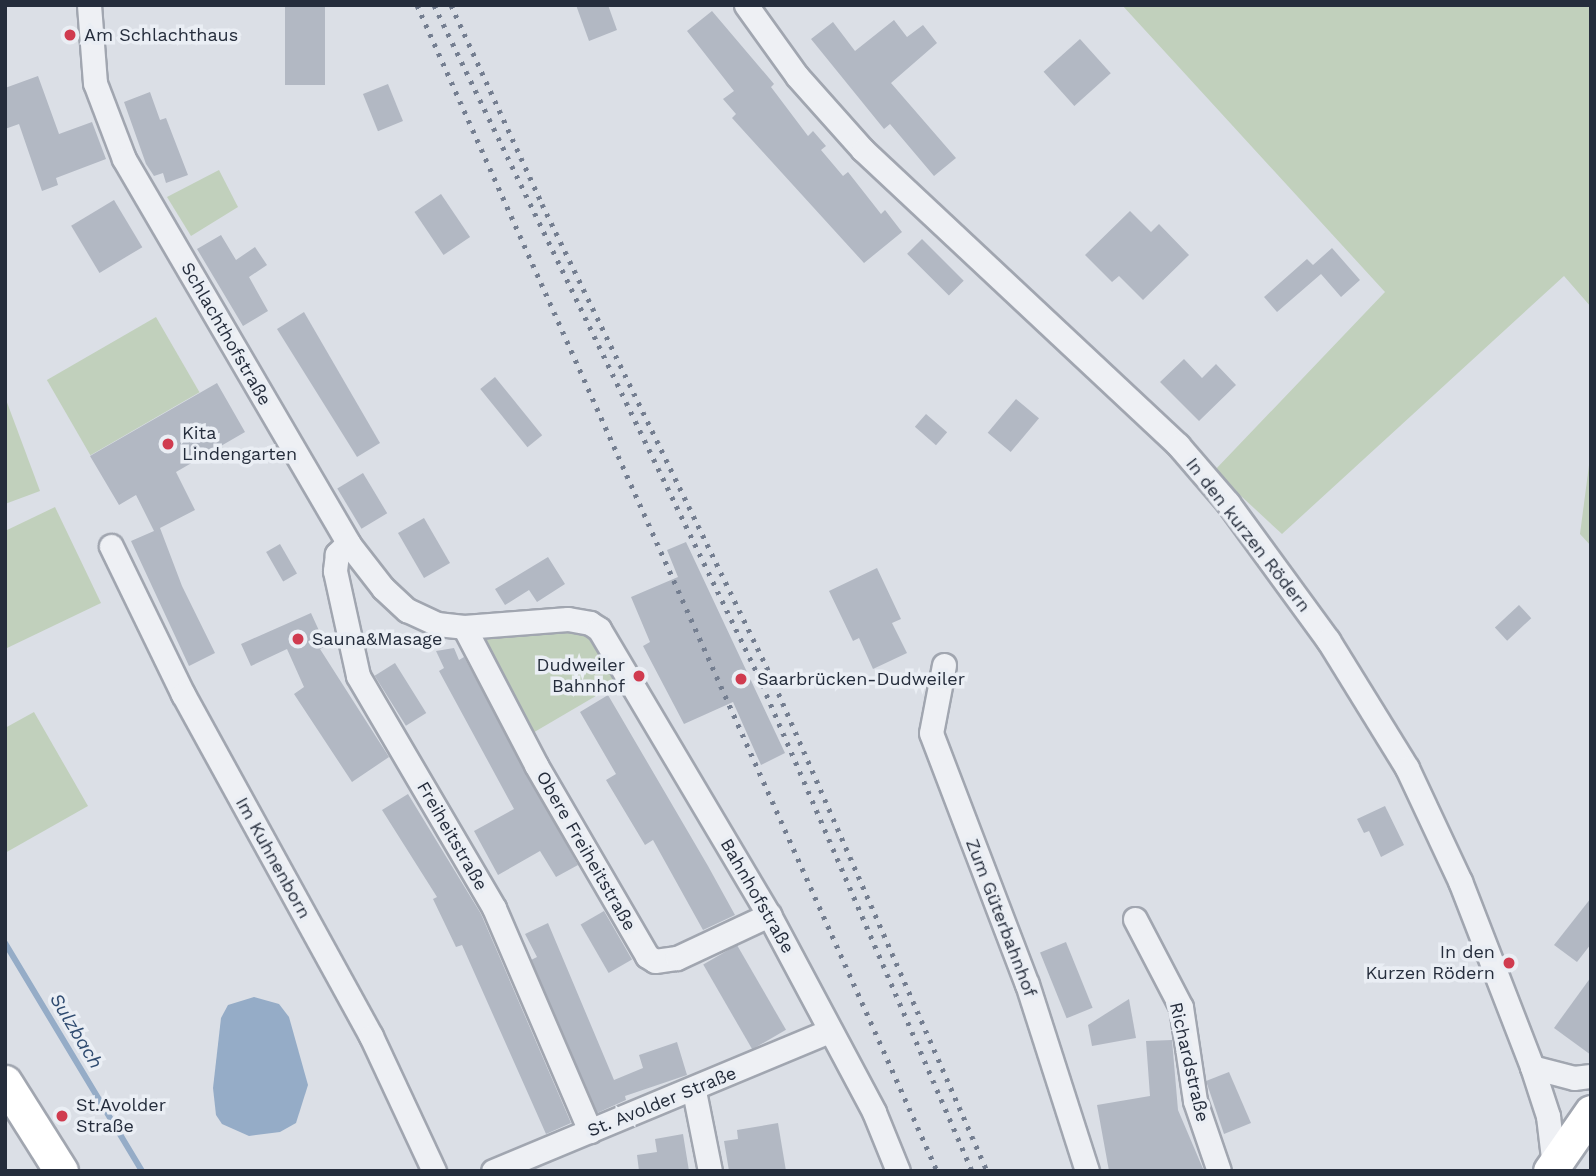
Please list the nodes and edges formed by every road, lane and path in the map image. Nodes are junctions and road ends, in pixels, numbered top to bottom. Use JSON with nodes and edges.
{"nodes":[{"id":1,"x":89,"y":5,"type":"edge"},
{"id":2,"x":746,"y":5,"type":"edge"},
{"id":3,"x":348,"y":543,"type":"junction"},
{"id":4,"x":111,"y":545,"type":"dead end"},
{"id":5,"x":464,"y":627,"type":"junction"},
{"id":6,"x":599,"y":629,"type":"joint"},
{"id":7,"x":944,"y":665,"type":"dead end"},
{"id":8,"x":769,"y":915,"type":"junction"},
{"id":9,"x":1135,"y":919,"type":"dead end"},
{"id":10,"x":830,"y":1031,"type":"junction"},
{"id":11,"x":1532,"y":1067,"type":"junction"},
{"id":12,"x":1591,"y":1076,"type":"edge"},
{"id":13,"x":5,"y":1082,"type":"edge"},
{"id":14,"x":694,"y":1091,"type":"junction"},
{"id":15,"x":1591,"y":1112,"type":"edge"},
{"id":16,"x":590,"y":1132,"type":"junction"},
{"id":17,"x":528,"y":1164,"type":"edge"},
{"id":18,"x":1552,"y":1168,"type":"edge"},
{"id":19,"x":61,"y":1171,"type":"edge"},
{"id":20,"x":434,"y":1171,"type":"edge"},
{"id":21,"x":493,"y":1171,"type":"edge"},
{"id":22,"x":710,"y":1171,"type":"edge"},
{"id":23,"x":898,"y":1171,"type":"edge"},
{"id":24,"x":1087,"y":1171,"type":"edge"},
{"id":25,"x":1219,"y":1171,"type":"edge"}],
"edges":[{"from":1,"to":3,"type":"street","name":"Schlachthofstraße"},
{"from":2,"to":11,"type":"street","name":"In den kurzen Rödern"},
{"from":3,"to":5,"type":"street","name":"Schlachthofstraße"},
{"from":3,"to":16,"type":"street","name":"Freiheitstraße"},
{"from":4,"to":20,"type":"street","name":"Im Kuhnenborn"},
{"from":5,"to":6,"type":"street","name":"Schlachthofstraße"},
{"from":5,"to":8,"type":"street","name":"Obere Freiheitstraße"},
{"from":6,"to":8,"type":"street","name":"Bahnhofstraße"},
{"from":7,"to":24,"type":"street","name":"Zum Güterbahnhof"},
{"from":8,"to":10,"type":"street","name":"Bahnhofstraße"},
{"from":9,"to":25,"type":"street","name":"Richardstraße"},
{"from":10,"to":14,"type":"street","name":"St. Avolder Straße"},
{"from":10,"to":23,"type":"street","name":"Bahnhofstraße"},
{"from":11,"to":12,"type":"street"},
{"from":11,"to":18,"type":"street","name":"In den kurzen Rödern"},
{"from":13,"to":19,"type":"main road"},
{"from":14,"to":16,"type":"street","name":"St. Avolder Straße"},
{"from":14,"to":22,"type":"street"},
{"from":15,"to":18,"type":"main road"},
{"from":16,"to":17,"type":"street","name":"St. Avolder Straße"},
{"from":17,"to":21,"type":"street","name":"St. Avolder Straße"}]}
